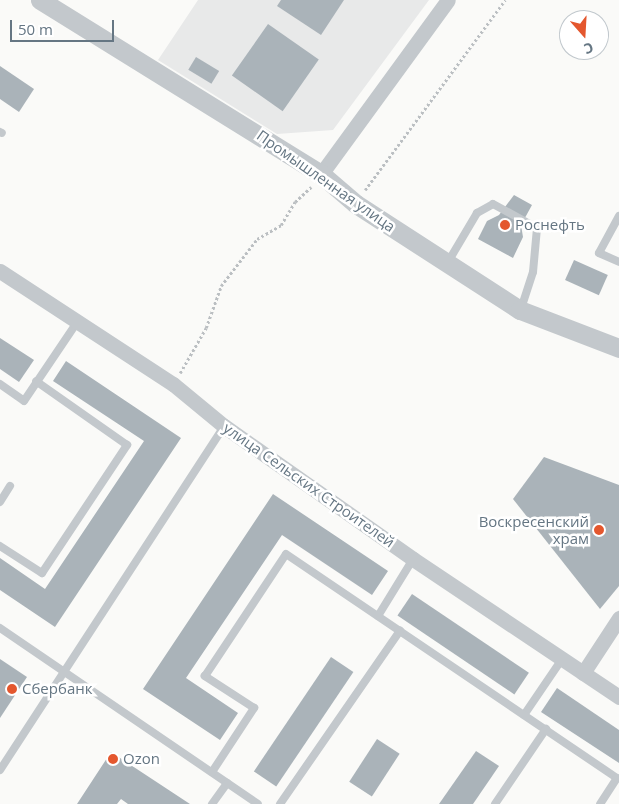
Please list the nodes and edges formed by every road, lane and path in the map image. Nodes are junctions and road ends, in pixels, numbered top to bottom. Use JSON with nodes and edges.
{"nodes":[{"id":1,"x":40,"y":0,"type":"edge"},
{"id":2,"x":448,"y":0,"type":"edge"},
{"id":3,"x":505,"y":0,"type":"edge"},
{"id":4,"x":321,"y":174,"type":"junction"},
{"id":5,"x":356,"y":204,"type":"junction"},
{"id":6,"x":619,"y":216,"type":"edge"},
{"id":7,"x":619,"y":262,"type":"edge"},
{"id":8,"x":447,"y":263,"type":"junction"},
{"id":9,"x":0,"y":271,"type":"edge"},
{"id":10,"x":520,"y":310,"type":"junction"},
{"id":11,"x":78,"y":321,"type":"junction"},
{"id":12,"x":619,"y":348,"type":"edge"},
{"id":13,"x":36,"y":381,"type":"junction"},
{"id":14,"x":0,"y":384,"type":"edge"},
{"id":15,"x":173,"y":384,"type":"junction"},
{"id":16,"x":224,"y":426,"type":"junction"},
{"id":17,"x":10,"y":486,"type":"dead end"},
{"id":18,"x":0,"y":502,"type":"edge"},
{"id":19,"x":0,"y":546,"type":"edge"},
{"id":20,"x":413,"y":559,"type":"junction"},
{"id":21,"x":378,"y":616,"type":"junction"},
{"id":22,"x":619,"y":618,"type":"edge"},
{"id":23,"x":0,"y":628,"type":"edge"},
{"id":24,"x":400,"y":631,"type":"junction"},
{"id":25,"x":562,"y":659,"type":"junction"},
{"id":26,"x":65,"y":672,"type":"junction"},
{"id":27,"x":583,"y":672,"type":"junction"},
{"id":28,"x":619,"y":697,"type":"edge"},
{"id":29,"x":524,"y":715,"type":"junction"},
{"id":30,"x":546,"y":730,"type":"junction"},
{"id":31,"x":0,"y":770,"type":"edge"},
{"id":32,"x":212,"y":772,"type":"junction"},
{"id":33,"x":227,"y":783,"type":"junction"},
{"id":34,"x":212,"y":804,"type":"edge"},
{"id":35,"x":258,"y":804,"type":"edge"},
{"id":36,"x":280,"y":804,"type":"edge"},
{"id":37,"x":495,"y":804,"type":"edge"},
{"id":38,"x":600,"y":804,"type":"edge"}],
"edges":[{"from":1,"to":4,"type":"street","name":"Промышленная улица"},
{"from":2,"to":4,"type":"street"},
{"from":3,"to":5,"type":"path"},
{"from":4,"to":5,"type":"street","name":"Промышленная улица"},
{"from":4,"to":15,"type":"path"},
{"from":5,"to":8,"type":"street","name":"Промышленная улица"},
{"from":6,"to":7,"type":"lane"},
{"from":8,"to":10,"type":"street","name":"Промышленная улица"},
{"from":8,"to":10,"type":"lane"},
{"from":9,"to":11,"type":"street","name":"улица Сельских Строителей"},
{"from":10,"to":12,"type":"street","name":"Промышленная улица"},
{"from":11,"to":13,"type":"lane"},
{"from":11,"to":15,"type":"street","name":"улица Сельских Строителей"},
{"from":13,"to":14,"type":"lane"},
{"from":13,"to":19,"type":"lane"},
{"from":15,"to":16,"type":"street","name":"улица Сельских Строителей"},
{"from":16,"to":20,"type":"street","name":"улица Сельских Строителей"},
{"from":16,"to":26,"type":"lane"},
{"from":17,"to":18,"type":"lane"},
{"from":20,"to":21,"type":"lane"},
{"from":20,"to":25,"type":"street","name":"улица Сельских Строителей"},
{"from":21,"to":24,"type":"lane"},
{"from":21,"to":32,"type":"lane"},
{"from":22,"to":27,"type":"street"},
{"from":23,"to":26,"type":"lane"},
{"from":24,"to":29,"type":"lane"},
{"from":24,"to":36,"type":"lane"},
{"from":25,"to":27,"type":"street","name":"улица Сельских Строителей"},
{"from":25,"to":29,"type":"lane"},
{"from":26,"to":31,"type":"lane"},
{"from":26,"to":32,"type":"lane"},
{"from":27,"to":28,"type":"street","name":"улица Сельских Строителей"},
{"from":29,"to":30,"type":"lane"},
{"from":30,"to":37,"type":"lane"},
{"from":30,"to":38,"type":"lane"},
{"from":32,"to":33,"type":"lane"},
{"from":33,"to":34,"type":"lane"},
{"from":33,"to":35,"type":"lane"}]}
